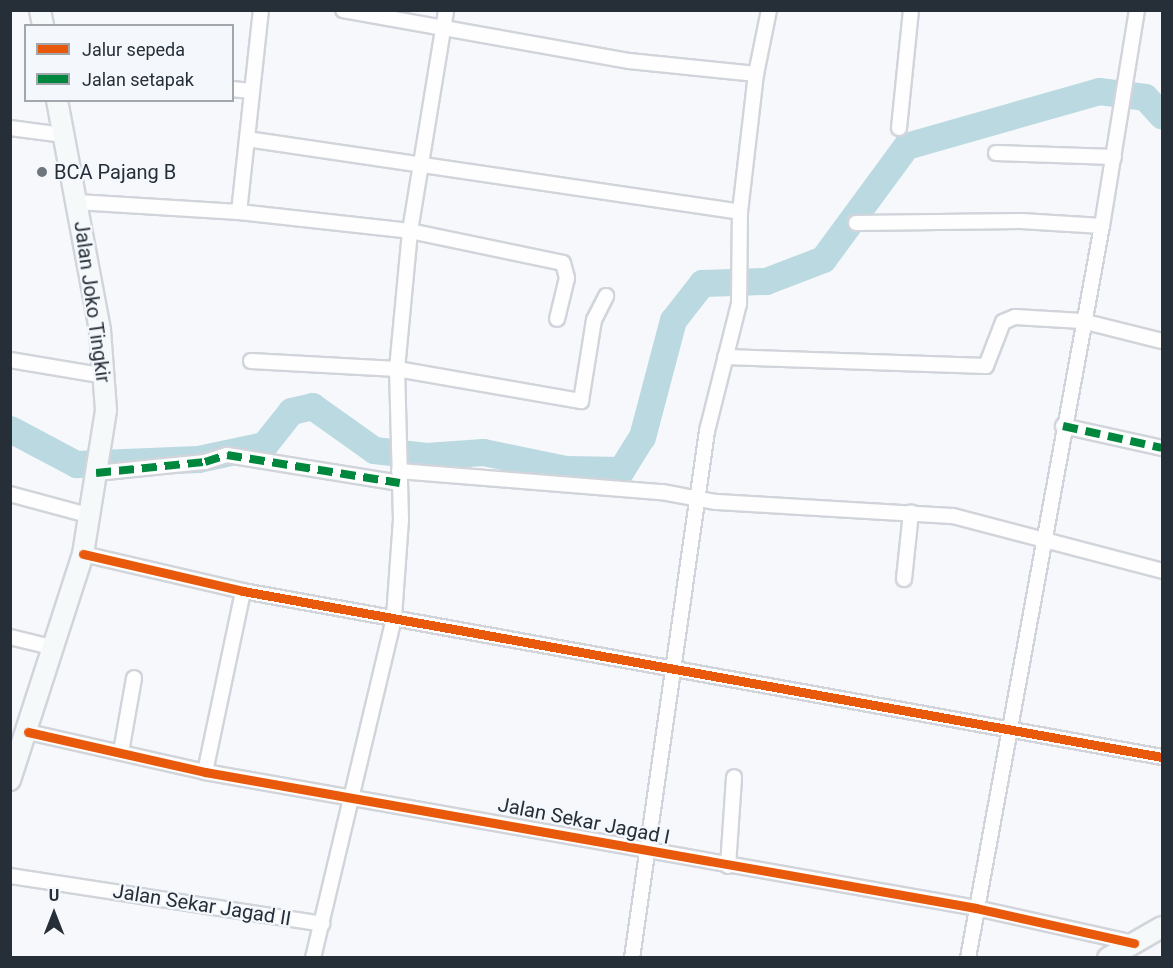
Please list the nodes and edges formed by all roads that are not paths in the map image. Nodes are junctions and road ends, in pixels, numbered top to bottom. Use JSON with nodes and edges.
{"nodes":[{"id":1,"x":261,"y":10,"type":"edge"},
{"id":2,"x":343,"y":10,"type":"edge"},
{"id":3,"x":446,"y":10,"type":"edge"},
{"id":4,"x":769,"y":10,"type":"edge"},
{"id":5,"x":911,"y":10,"type":"edge"},
{"id":6,"x":1137,"y":10,"type":"edge"},
{"id":7,"x":444,"y":27,"type":"junction"},
{"id":8,"x":756,"y":74,"type":"junction"},
{"id":9,"x":234,"y":89,"type":"edge"},
{"id":10,"x":251,"y":91,"type":"junction"},
{"id":11,"x":57,"y":102,"type":"edge"},
{"id":12,"x":10,"y":128,"type":"edge"},
{"id":13,"x":899,"y":128,"type":"dead end"},
{"id":14,"x":63,"y":135,"type":"junction"},
{"id":15,"x":247,"y":139,"type":"junction"},
{"id":16,"x":996,"y":153,"type":"dead end"},
{"id":17,"x":1114,"y":157,"type":"junction"},
{"id":18,"x":420,"y":166,"type":"junction"},
{"id":19,"x":77,"y":202,"type":"junction"},
{"id":20,"x":239,"y":212,"type":"junction"},
{"id":21,"x":740,"y":212,"type":"junction"},
{"id":22,"x":856,"y":223,"type":"dead end"},
{"id":23,"x":1102,"y":226,"type":"junction"},
{"id":24,"x":410,"y":231,"type":"junction"},
{"id":25,"x":606,"y":296,"type":"dead end"},
{"id":26,"x":557,"y":319,"type":"dead end"},
{"id":27,"x":1082,"y":321,"type":"junction"},
{"id":28,"x":1162,"y":341,"type":"edge"},
{"id":29,"x":725,"y":357,"type":"junction"},
{"id":30,"x":10,"y":360,"type":"edge"},
{"id":31,"x":251,"y":361,"type":"dead end"},
{"id":32,"x":397,"y":369,"type":"junction"},
{"id":33,"x":106,"y":376,"type":"junction"},
{"id":34,"x":1063,"y":426,"type":"junction"},
{"id":35,"x":1162,"y":448,"type":"edge"},
{"id":36,"x":97,"y":470,"type":"junction"},
{"id":37,"x":400,"y":470,"type":"junction"},
{"id":38,"x":10,"y":494,"type":"edge"},
{"id":39,"x":698,"y":498,"type":"junction"},
{"id":40,"x":911,"y":512,"type":"junction"},
{"id":41,"x":91,"y":516,"type":"junction"},
{"id":42,"x":1043,"y":542,"type":"junction"},
{"id":43,"x":82,"y":554,"type":"junction"},
{"id":44,"x":1162,"y":572,"type":"edge"},
{"id":45,"x":904,"y":579,"type":"dead end"},
{"id":46,"x":243,"y":591,"type":"junction"},
{"id":47,"x":394,"y":617,"type":"junction"},
{"id":48,"x":10,"y":637,"type":"edge"},
{"id":49,"x":55,"y":648,"type":"junction"},
{"id":50,"x":673,"y":666,"type":"junction"},
{"id":51,"x":134,"y":678,"type":"dead end"},
{"id":52,"x":1011,"y":728,"type":"junction"},
{"id":53,"x":28,"y":732,"type":"junction"},
{"id":54,"x":121,"y":752,"type":"junction"},
{"id":55,"x":1162,"y":757,"type":"edge"},
{"id":56,"x":205,"y":772,"type":"junction"},
{"id":57,"x":734,"y":777,"type":"dead end"},
{"id":58,"x":10,"y":780,"type":"edge"},
{"id":59,"x":351,"y":797,"type":"junction"},
{"id":60,"x":647,"y":853,"type":"junction"},
{"id":61,"x":728,"y":866,"type":"junction"},
{"id":62,"x":10,"y":876,"type":"edge"},
{"id":63,"x":976,"y":909,"type":"junction"},
{"id":64,"x":322,"y":924,"type":"junction"},
{"id":65,"x":1160,"y":933,"type":"edge"},
{"id":66,"x":1134,"y":943,"type":"junction"},
{"id":67,"x":313,"y":957,"type":"edge"},
{"id":68,"x":632,"y":957,"type":"edge"},
{"id":69,"x":968,"y":957,"type":"edge"},
{"id":70,"x":1108,"y":957,"type":"edge"}],
"edges":[{"from":1,"to":10,"type":"street"},
{"from":2,"to":7,"type":"street"},
{"from":3,"to":7,"type":"street"},
{"from":4,"to":8,"type":"street"},
{"from":5,"to":13,"type":"street"},
{"from":6,"to":17,"type":"street"},
{"from":7,"to":8,"type":"street"},
{"from":7,"to":18,"type":"street"},
{"from":8,"to":21,"type":"street"},
{"from":9,"to":10,"type":"street"},
{"from":10,"to":15,"type":"street"},
{"from":11,"to":14,"type":"main road","name":"Jalan Joko Tingkir"},
{"from":12,"to":14,"type":"street"},
{"from":14,"to":19,"type":"main road","name":"Jalan Joko Tingkir"},
{"from":15,"to":18,"type":"street"},
{"from":15,"to":20,"type":"street"},
{"from":16,"to":17,"type":"street"},
{"from":17,"to":23,"type":"street"},
{"from":18,"to":21,"type":"street"},
{"from":18,"to":24,"type":"street"},
{"from":19,"to":20,"type":"street"},
{"from":19,"to":33,"type":"main road","name":"Jalan Joko Tingkir"},
{"from":20,"to":24,"type":"street"},
{"from":21,"to":29,"type":"street"},
{"from":22,"to":23,"type":"street"},
{"from":23,"to":27,"type":"street"},
{"from":24,"to":26,"type":"street"},
{"from":24,"to":32,"type":"street"},
{"from":25,"to":32,"type":"street"},
{"from":27,"to":28,"type":"street"},
{"from":27,"to":29,"type":"street"},
{"from":27,"to":34,"type":"street"},
{"from":29,"to":39,"type":"street"},
{"from":30,"to":33,"type":"street"},
{"from":31,"to":32,"type":"street"},
{"from":32,"to":37,"type":"street"},
{"from":33,"to":36,"type":"main road","name":"Jalan Joko Tingkir"},
{"from":34,"to":35,"type":"street"},
{"from":34,"to":42,"type":"street"},
{"from":36,"to":37,"type":"street"},
{"from":36,"to":41,"type":"main road","name":"Jalan Joko Tingkir"},
{"from":37,"to":39,"type":"street"},
{"from":37,"to":47,"type":"street"},
{"from":38,"to":41,"type":"street"},
{"from":39,"to":40,"type":"street"},
{"from":39,"to":50,"type":"street"},
{"from":40,"to":42,"type":"street"},
{"from":40,"to":45,"type":"street"},
{"from":41,"to":43,"type":"main road","name":"Jalan Joko Tingkir"},
{"from":42,"to":44,"type":"street"},
{"from":42,"to":52,"type":"street"},
{"from":43,"to":46,"type":"street"},
{"from":43,"to":49,"type":"main road","name":"Jalan Joko Tingkir"},
{"from":46,"to":47,"type":"street"},
{"from":46,"to":56,"type":"street"},
{"from":47,"to":50,"type":"street"},
{"from":47,"to":59,"type":"street"},
{"from":48,"to":49,"type":"street"},
{"from":49,"to":53,"type":"main road","name":"Jalan Joko Tingkir"},
{"from":50,"to":52,"type":"street"},
{"from":50,"to":60,"type":"street"},
{"from":51,"to":54,"type":"street"},
{"from":52,"to":55,"type":"street"},
{"from":52,"to":63,"type":"street"},
{"from":53,"to":54,"type":"street","name":"Jalan Sekar Jagad I"},
{"from":53,"to":58,"type":"main road","name":"Jalan Joko Tingkir"},
{"from":54,"to":56,"type":"street","name":"Jalan Sekar Jagad I"},
{"from":56,"to":59,"type":"street","name":"Jalan Sekar Jagad I"},
{"from":57,"to":61,"type":"street"},
{"from":59,"to":60,"type":"street","name":"Jalan Sekar Jagad I"},
{"from":59,"to":64,"type":"street"},
{"from":60,"to":61,"type":"street","name":"Jalan Sekar Jagad I"},
{"from":60,"to":68,"type":"street"},
{"from":61,"to":63,"type":"street","name":"Jalan Sekar Jagad I"},
{"from":62,"to":64,"type":"street","name":"Jalan Sekar Jagad II"},
{"from":63,"to":66,"type":"street","name":"Jalan Sekar Jagad I"},
{"from":63,"to":69,"type":"street"},
{"from":64,"to":67,"type":"street"},
{"from":65,"to":66,"type":"main road"},
{"from":66,"to":70,"type":"main road"}]}
